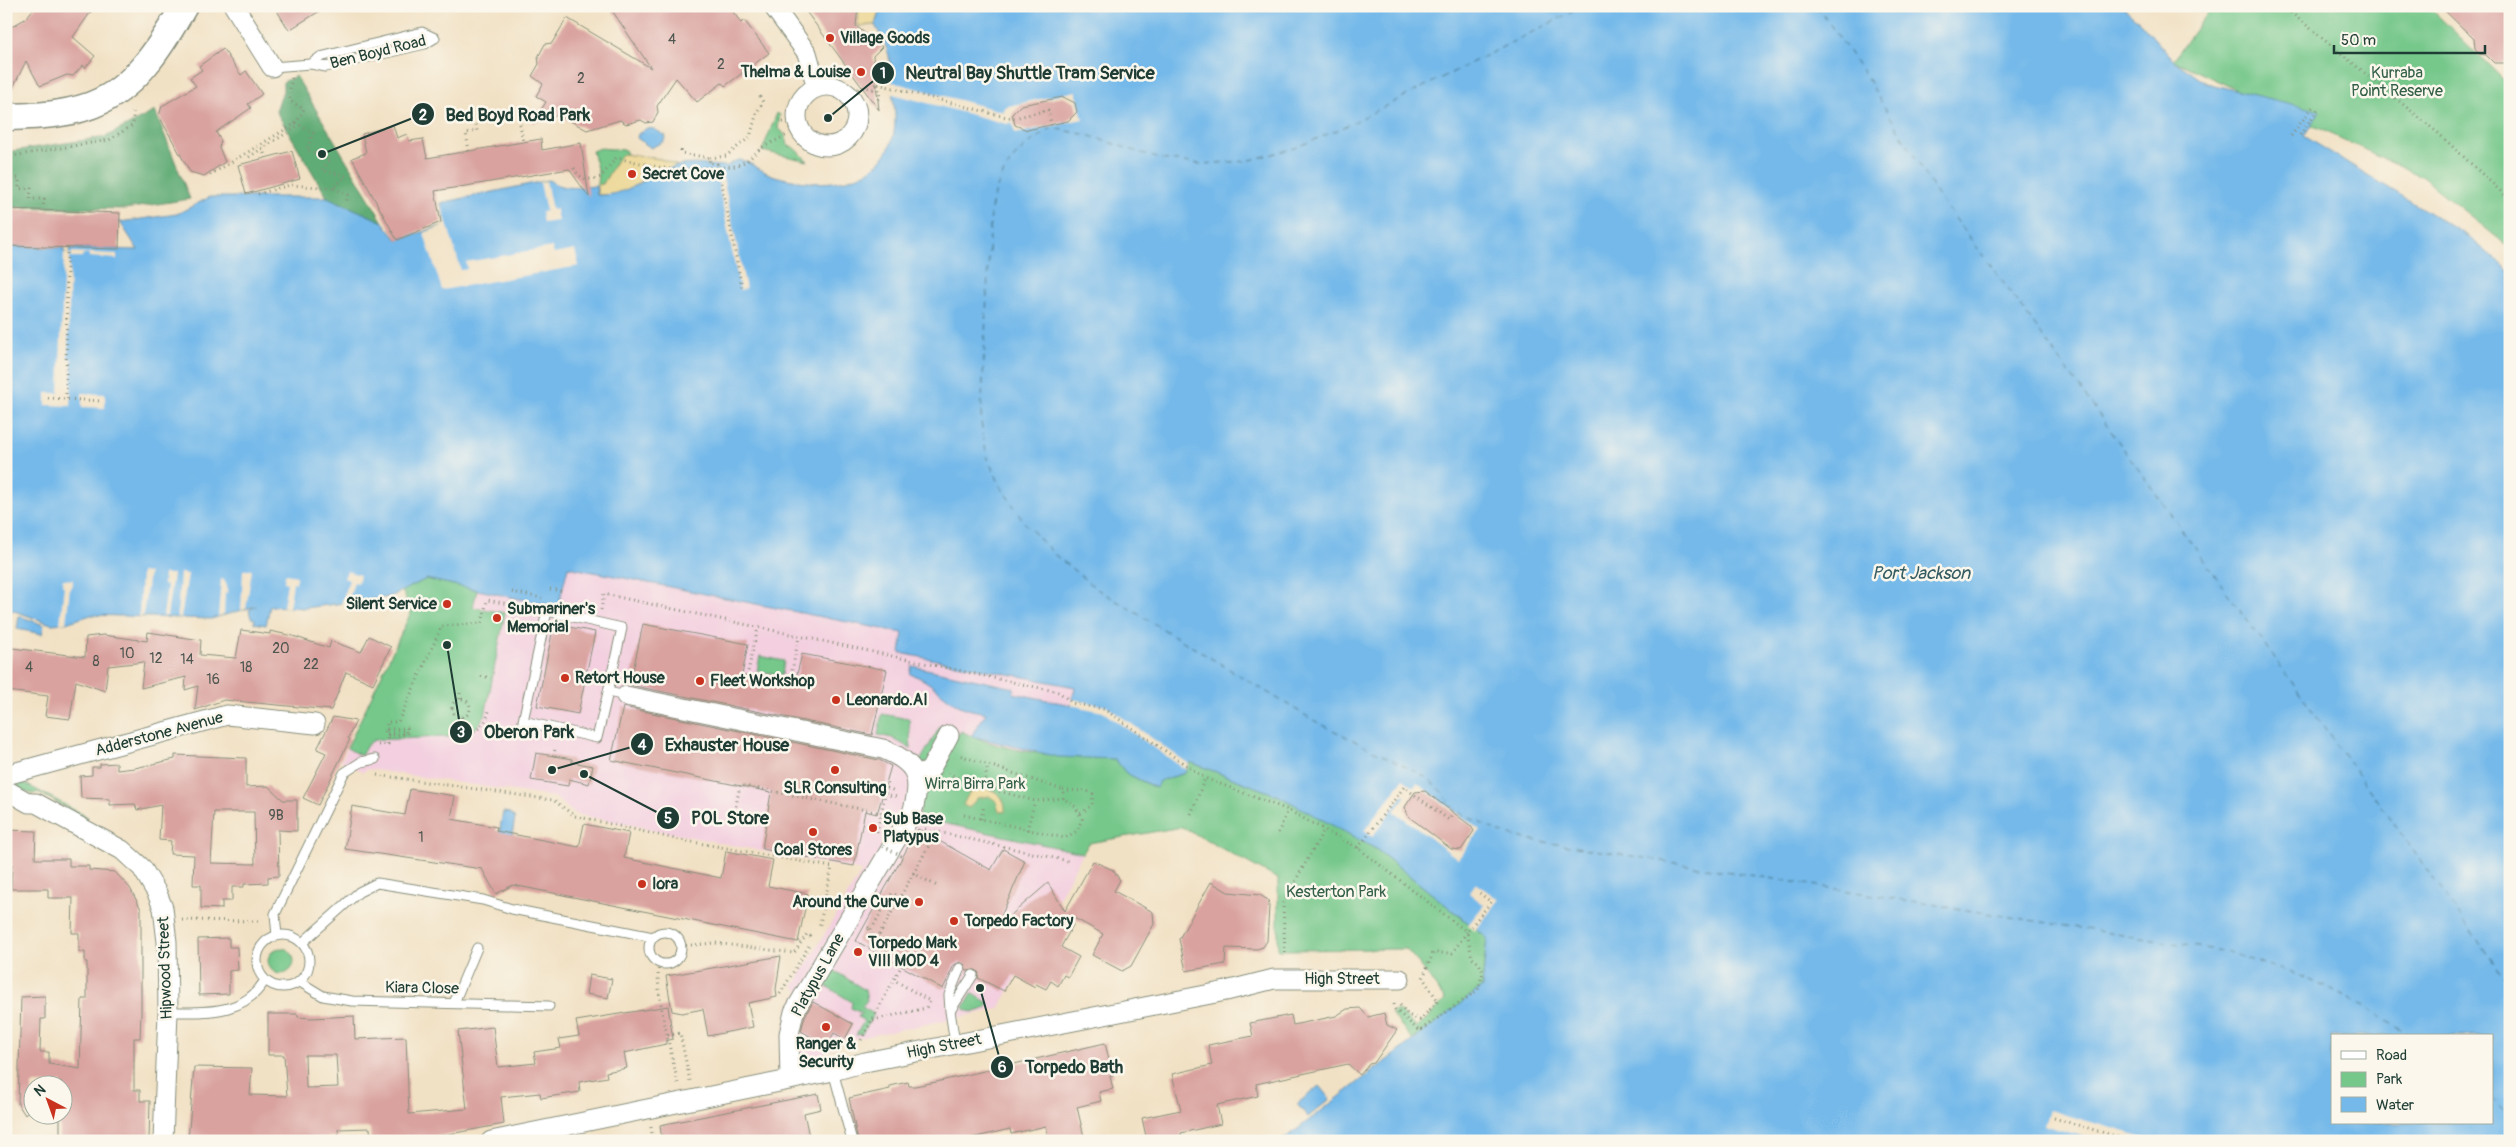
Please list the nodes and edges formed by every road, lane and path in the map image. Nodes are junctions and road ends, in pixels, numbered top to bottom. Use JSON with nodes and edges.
{"nodes":[{"id":1,"x":184,"y":6,"type":"edge"},
{"id":2,"x":234,"y":6,"type":"edge"},
{"id":3,"x":773,"y":6,"type":"edge"},
{"id":4,"x":2282,"y":6,"type":"edge"},
{"id":5,"x":310,"y":64,"type":"junction"},
{"id":6,"x":272,"y":67,"type":"joint"},
{"id":7,"x":292,"y":75,"type":"dead end"},
{"id":8,"x":877,"y":84,"type":"junction"},
{"id":9,"x":817,"y":88,"type":"junction"},
{"id":10,"x":858,"y":89,"type":"dead end"},
{"id":11,"x":759,"y":95,"type":"dead end"},
{"id":12,"x":878,"y":99,"type":"dead end"},
{"id":13,"x":2314,"y":105,"type":"dead end"},
{"id":14,"x":2318,"y":109,"type":"dead end"},
{"id":15,"x":133,"y":112,"type":"dead end"},
{"id":16,"x":40,"y":116,"type":"junction"},
{"id":17,"x":6,"y":117,"type":"edge"},
{"id":18,"x":297,"y":124,"type":"junction"},
{"id":19,"x":476,"y":124,"type":"dead end"},
{"id":20,"x":520,"y":124,"type":"dead end"},
{"id":21,"x":6,"y":127,"type":"edge"},
{"id":22,"x":1052,"y":128,"type":"dead end"},
{"id":23,"x":787,"y":135,"type":"dead end"},
{"id":24,"x":2300,"y":135,"type":"dead end"},
{"id":25,"x":2291,"y":136,"type":"dead end"},
{"id":26,"x":523,"y":142,"type":"dead end"},
{"id":27,"x":263,"y":148,"type":"junction"},
{"id":28,"x":681,"y":150,"type":"dead end"},
{"id":29,"x":469,"y":151,"type":"dead end"},
{"id":30,"x":6,"y":157,"type":"edge"},
{"id":31,"x":249,"y":157,"type":"dead end"},
{"id":32,"x":265,"y":158,"type":"dead end"},
{"id":33,"x":710,"y":160,"type":"junction"},
{"id":34,"x":574,"y":168,"type":"dead end"},
{"id":35,"x":717,"y":168,"type":"junction"},
{"id":36,"x":6,"y":170,"type":"edge"},
{"id":37,"x":210,"y":175,"type":"dead end"},
{"id":38,"x":334,"y":188,"type":"junction"},
{"id":39,"x":258,"y":194,"type":"dead end"},
{"id":40,"x":2510,"y":200,"type":"edge"},
{"id":41,"x":346,"y":203,"type":"dead end"},
{"id":42,"x":43,"y":209,"type":"dead end"},
{"id":43,"x":66,"y":253,"type":"dead end"},
{"id":44,"x":742,"y":288,"type":"dead end"},
{"id":45,"x":48,"y":398,"type":"dead end"},
{"id":46,"x":66,"y":399,"type":"junction"},
{"id":47,"x":101,"y":401,"type":"dead end"},
{"id":48,"x":550,"y":589,"type":"dead end"},
{"id":49,"x":562,"y":591,"type":"dead end"},
{"id":50,"x":512,"y":592,"type":"dead end"},
{"id":51,"x":550,"y":599,"type":"dead end"},
{"id":52,"x":548,"y":611,"type":"junction"},
{"id":53,"x":598,"y":622,"type":"junction"},
{"id":54,"x":758,"y":628,"type":"junction"},
{"id":55,"x":799,"y":637,"type":"junction"},
{"id":56,"x":481,"y":676,"type":"dead end"},
{"id":57,"x":747,"y":676,"type":"dead end"},
{"id":58,"x":491,"y":678,"type":"dead end"},
{"id":59,"x":790,"y":685,"type":"dead end"},
{"id":60,"x":460,"y":690,"type":"dead end"},
{"id":61,"x":608,"y":692,"type":"junction"},
{"id":62,"x":626,"y":696,"type":"joint"},
{"id":63,"x":460,"y":699,"type":"junction"},
{"id":64,"x":489,"y":711,"type":"dead end"},
{"id":65,"x":461,"y":716,"type":"junction"},
{"id":66,"x":315,"y":724,"type":"dead end"},
{"id":67,"x":388,"y":735,"type":"dead end"},
{"id":68,"x":949,"y":735,"type":"dead end"},
{"id":69,"x":555,"y":748,"type":"dead end"},
{"id":70,"x":554,"y":754,"type":"dead end"},
{"id":71,"x":957,"y":754,"type":"dead end"},
{"id":72,"x":375,"y":759,"type":"dead end"},
{"id":73,"x":988,"y":765,"type":"junction"},
{"id":74,"x":368,"y":773,"type":"dead end"},
{"id":75,"x":948,"y":773,"type":"dead end"},
{"id":76,"x":6,"y":775,"type":"edge"},
{"id":77,"x":916,"y":778,"type":"junction"},
{"id":78,"x":1206,"y":778,"type":"junction"},
{"id":79,"x":888,"y":781,"type":"dead end"},
{"id":80,"x":984,"y":784,"type":"junction"},
{"id":81,"x":886,"y":788,"type":"junction"},
{"id":82,"x":6,"y":790,"type":"edge"},
{"id":83,"x":895,"y":790,"type":"dead end"},
{"id":84,"x":1063,"y":790,"type":"junction"},
{"id":85,"x":1062,"y":798,"type":"junction"},
{"id":86,"x":1035,"y":801,"type":"junction"},
{"id":87,"x":984,"y":806,"type":"dead end"},
{"id":88,"x":1288,"y":810,"type":"junction"},
{"id":89,"x":1455,"y":811,"type":"dead end"},
{"id":90,"x":881,"y":813,"type":"junction"},
{"id":91,"x":1080,"y":814,"type":"junction"},
{"id":92,"x":1191,"y":814,"type":"dead end"},
{"id":93,"x":964,"y":815,"type":"dead end"},
{"id":94,"x":734,"y":816,"type":"dead end"},
{"id":95,"x":880,"y":818,"type":"dead end"},
{"id":96,"x":981,"y":819,"type":"junction"},
{"id":97,"x":1027,"y":830,"type":"junction"},
{"id":98,"x":1324,"y":830,"type":"junction"},
{"id":99,"x":937,"y":831,"type":"junction"},
{"id":100,"x":1278,"y":833,"type":"dead end"},
{"id":101,"x":920,"y":834,"type":"dead end"},
{"id":102,"x":883,"y":846,"type":"dead end"},
{"id":103,"x":1358,"y":848,"type":"junction"},
{"id":104,"x":903,"y":857,"type":"dead end"},
{"id":105,"x":1068,"y":860,"type":"dead end"},
{"id":106,"x":913,"y":873,"type":"junction"},
{"id":107,"x":937,"y":886,"type":"dead end"},
{"id":108,"x":1477,"y":891,"type":"dead end"},
{"id":109,"x":179,"y":920,"type":"dead end"},
{"id":110,"x":276,"y":921,"type":"junction"},
{"id":111,"x":869,"y":929,"type":"dead end"},
{"id":112,"x":1467,"y":932,"type":"junction"},
{"id":113,"x":277,"y":936,"type":"junction"},
{"id":114,"x":653,"y":937,"type":"junction"},
{"id":115,"x":813,"y":938,"type":"junction"},
{"id":116,"x":302,"y":943,"type":"junction"},
{"id":117,"x":874,"y":944,"type":"junction"},
{"id":118,"x":681,"y":946,"type":"junction"},
{"id":119,"x":477,"y":948,"type":"dead end"},
{"id":120,"x":1285,"y":953,"type":"dead end"},
{"id":121,"x":660,"y":964,"type":"junction"},
{"id":122,"x":960,"y":968,"type":"dead end"},
{"id":123,"x":973,"y":975,"type":"dead end"},
{"id":124,"x":1400,"y":979,"type":"dead end"},
{"id":125,"x":264,"y":980,"type":"junction"},
{"id":126,"x":894,"y":980,"type":"junction"},
{"id":127,"x":300,"y":982,"type":"junction"},
{"id":128,"x":782,"y":999,"type":"dead end"},
{"id":129,"x":454,"y":1004,"type":"junction"},
{"id":130,"x":1394,"y":1004,"type":"dead end"},
{"id":131,"x":1400,"y":1005,"type":"dead end"},
{"id":132,"x":549,"y":1006,"type":"dead end"},
{"id":133,"x":950,"y":1011,"type":"junction"},
{"id":134,"x":168,"y":1012,"type":"junction"},
{"id":135,"x":872,"y":1020,"type":"junction"},
{"id":136,"x":668,"y":1035,"type":"junction"},
{"id":137,"x":861,"y":1040,"type":"dead end"},
{"id":138,"x":955,"y":1043,"type":"junction"},
{"id":139,"x":833,"y":1071,"type":"junction"},
{"id":140,"x":699,"y":1080,"type":"dead end"},
{"id":141,"x":790,"y":1080,"type":"junction"},
{"id":142,"x":678,"y":1082,"type":"dead end"},
{"id":143,"x":2054,"y":1118,"type":"dead end"},
{"id":144,"x":651,"y":1123,"type":"dead end"},
{"id":145,"x":162,"y":1141,"type":"edge"},
{"id":146,"x":491,"y":1141,"type":"edge"},
{"id":147,"x":653,"y":1141,"type":"edge"},
{"id":148,"x":852,"y":1141,"type":"edge"},
{"id":149,"x":2132,"y":1141,"type":"edge"}],
"edges":[{"from":1,"to":16,"type":"main road"},
{"from":2,"to":6,"type":"street","name":"Ben Boyd Road"},
{"from":3,"to":9,"type":"street"},
{"from":4,"to":40,"type":"path"},
{"from":5,"to":5,"type":"lane","name":"Ben Boyd Road"},
{"from":5,"to":6,"type":"lane","name":"Ben Boyd Road"},
{"from":7,"to":18,"type":"path"},
{"from":8,"to":10,"type":"path"},
{"from":8,"to":12,"type":"path"},
{"from":8,"to":22,"type":"path"},
{"from":9,"to":9,"type":"street"},
{"from":11,"to":33,"type":"path"},
{"from":13,"to":25,"type":"path"},
{"from":14,"to":24,"type":"path"},
{"from":15,"to":30,"type":"path"},
{"from":16,"to":17,"type":"main road"},
{"from":16,"to":21,"type":"main road"},
{"from":18,"to":27,"type":"path"},
{"from":18,"to":37,"type":"path"},
{"from":18,"to":38,"type":"path"},
{"from":19,"to":29,"type":"path"},
{"from":20,"to":26,"type":"path"},
{"from":23,"to":35,"type":"path"},
{"from":27,"to":31,"type":"path"},
{"from":27,"to":32,"type":"path"},
{"from":28,"to":33,"type":"path"},
{"from":33,"to":35,"type":"path"},
{"from":34,"to":35,"type":"path"},
{"from":35,"to":44,"type":"path"},
{"from":36,"to":42,"type":"path"},
{"from":38,"to":39,"type":"path"},
{"from":38,"to":41,"type":"path"},
{"from":43,"to":46,"type":"path"},
{"from":45,"to":46,"type":"path"},
{"from":46,"to":47,"type":"path"},
{"from":48,"to":49,"type":"path"},
{"from":50,"to":51,"type":"path"},
{"from":52,"to":53,"type":"lane"},
{"from":52,"to":61,"type":"lane"},
{"from":52,"to":67,"type":"path","bridge":true},
{"from":53,"to":54,"type":"path"},
{"from":53,"to":61,"type":"lane"},
{"from":54,"to":55,"type":"path"},
{"from":54,"to":57,"type":"path"},
{"from":55,"to":59,"type":"path"},
{"from":55,"to":78,"type":"path"},
{"from":56,"to":58,"type":"path"},
{"from":60,"to":63,"type":"path"},
{"from":61,"to":62,"type":"lane"},
{"from":62,"to":77,"type":"street"},
{"from":63,"to":65,"type":"path"},
{"from":63,"to":65,"type":"path"},
{"from":64,"to":65,"type":"path"},
{"from":66,"to":76,"type":"street","name":"Adderstone Avenue"},
{"from":68,"to":77,"type":"street"},
{"from":69,"to":70,"type":"path"},
{"from":71,"to":73,"type":"path"},
{"from":72,"to":110,"type":"lane"},
{"from":73,"to":80,"type":"path"},
{"from":73,"to":84,"type":"path"},
{"from":74,"to":115,"type":"path"},
{"from":75,"to":80,"type":"path"},
{"from":77,"to":141,"type":"street","name":"Platypus Lane"},
{"from":78,"to":88,"type":"path"},
{"from":78,"to":92,"type":"path"},
{"from":79,"to":81,"type":"path"},
{"from":80,"to":86,"type":"path"},
{"from":81,"to":83,"type":"path"},
{"from":81,"to":90,"type":"path"},
{"from":82,"to":134,"type":"street","name":"Hipwood Street"},
{"from":84,"to":85,"type":"path"},
{"from":84,"to":91,"type":"path"},
{"from":85,"to":86,"type":"path"},
{"from":85,"to":91,"type":"path"},
{"from":86,"to":97,"type":"path"},
{"from":87,"to":96,"type":"path"},
{"from":88,"to":98,"type":"path"},
{"from":88,"to":100,"type":"path"},
{"from":89,"to":103,"type":"path"},
{"from":90,"to":94,"type":"path"},
{"from":90,"to":95,"type":"path"},
{"from":91,"to":97,"type":"path"},
{"from":93,"to":96,"type":"path"},
{"from":96,"to":97,"type":"path"},
{"from":98,"to":103,"type":"path"},
{"from":98,"to":120,"type":"path"},
{"from":99,"to":101,"type":"path"},
{"from":99,"to":105,"type":"path"},
{"from":99,"to":106,"type":"path"},
{"from":102,"to":104,"type":"path","bridge":true},
{"from":103,"to":112,"type":"path"},
{"from":106,"to":107,"type":"path"},
{"from":106,"to":117,"type":"path"},
{"from":108,"to":112,"type":"path"},
{"from":109,"to":110,"type":"path"},
{"from":110,"to":113,"type":"lane"},
{"from":111,"to":117,"type":"path"},
{"from":112,"to":130,"type":"path"},
{"from":112,"to":131,"type":"path"},
{"from":113,"to":116,"type":"lane"},
{"from":113,"to":125,"type":"lane"},
{"from":114,"to":116,"type":"lane"},
{"from":114,"to":118,"type":"lane"},
{"from":114,"to":121,"type":"lane"},
{"from":115,"to":118,"type":"path"},
{"from":115,"to":128,"type":"path"},
{"from":116,"to":127,"type":"lane"},
{"from":117,"to":126,"type":"path"},
{"from":118,"to":121,"type":"lane"},
{"from":119,"to":129,"type":"lane"},
{"from":121,"to":136,"type":"path"},
{"from":122,"to":133,"type":"lane"},
{"from":123,"to":133,"type":"lane"},
{"from":124,"to":138,"type":"street","name":"High Street"},
{"from":125,"to":127,"type":"lane"},
{"from":125,"to":134,"type":"lane"},
{"from":126,"to":135,"type":"path"},
{"from":126,"to":135,"type":"path"},
{"from":127,"to":129,"type":"lane","name":"Kiara Close"},
{"from":129,"to":132,"type":"lane","name":"Kiara Close"},
{"from":133,"to":138,"type":"lane"},
{"from":134,"to":145,"type":"street","name":"Hipwood Street"},
{"from":135,"to":137,"type":"path"},
{"from":136,"to":140,"type":"path"},
{"from":136,"to":142,"type":"path"},
{"from":138,"to":139,"type":"street","name":"High Street"},
{"from":139,"to":141,"type":"street","name":"High Street"},
{"from":139,"to":148,"type":"lane"},
{"from":141,"to":146,"type":"street","name":"High Street"},
{"from":143,"to":149,"type":"path"},
{"from":144,"to":147,"type":"path"}]}
